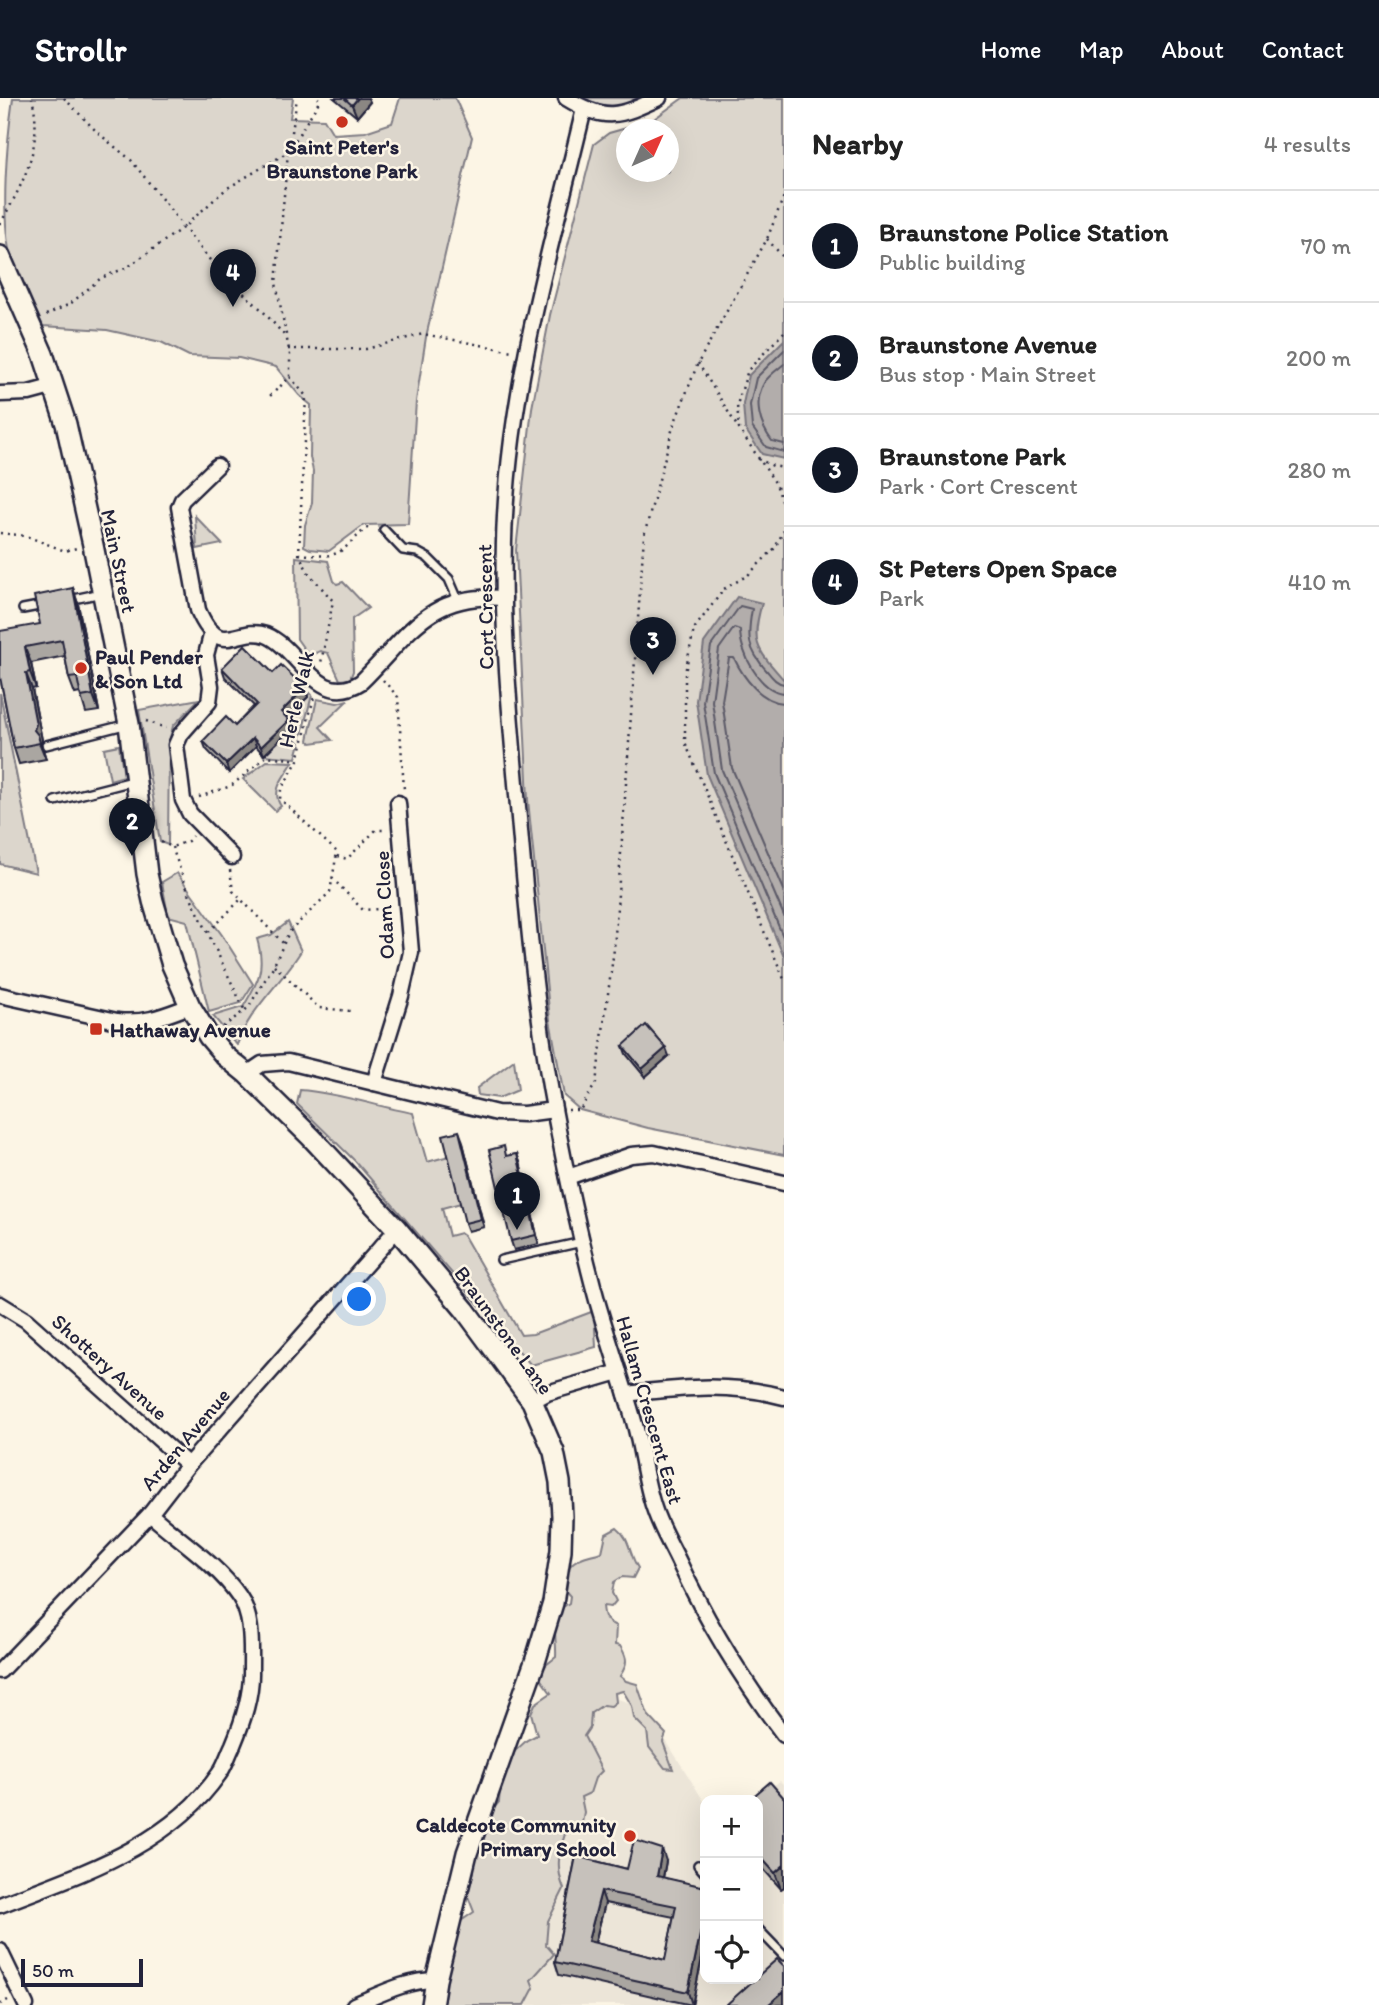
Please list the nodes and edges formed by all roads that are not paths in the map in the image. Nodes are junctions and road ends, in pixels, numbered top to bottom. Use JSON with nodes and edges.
{"nodes":[{"id":1,"x":566,"y":98,"type":"edge"},
{"id":2,"x":659,"y":98,"type":"edge"},
{"id":3,"x":584,"y":110,"type":"junction"},
{"id":4,"x":0,"y":256,"type":"edge"},
{"id":5,"x":55,"y":386,"type":"junction"},
{"id":6,"x":0,"y":394,"type":"edge"},
{"id":7,"x":217,"y":466,"type":"dead end"},
{"id":8,"x":384,"y":530,"type":"road end"},
{"id":9,"x":103,"y":593,"type":"junction"},
{"id":10,"x":504,"y":598,"type":"junction"},
{"id":11,"x":458,"y":600,"type":"junction"},
{"id":12,"x":63,"y":601,"type":"edge"},
{"id":13,"x":49,"y":603,"type":"edge"},
{"id":14,"x":23,"y":609,"type":"dead end"},
{"id":15,"x":212,"y":632,"type":"junction"},
{"id":16,"x":129,"y":724,"type":"junction"},
{"id":17,"x":46,"y":746,"type":"dead end"},
{"id":18,"x":137,"y":780,"type":"junction"},
{"id":19,"x":55,"y":801,"type":"dead end"},
{"id":20,"x":398,"y":803,"type":"road end"},
{"id":21,"x":232,"y":857,"type":"road end"},
{"id":22,"x":0,"y":995,"type":"edge"},
{"id":23,"x":190,"y":1006,"type":"junction"},
{"id":24,"x":247,"y":1074,"type":"junction"},
{"id":25,"x":374,"y":1083,"type":"junction"},
{"id":26,"x":554,"y":1110,"type":"junction"},
{"id":27,"x":568,"y":1177,"type":"junction"},
{"id":28,"x":784,"y":1183,"type":"edge"},
{"id":29,"x":397,"y":1229,"type":"junction"},
{"id":30,"x":583,"y":1242,"type":"junction"},
{"id":31,"x":501,"y":1260,"type":"dead end"},
{"id":32,"x":0,"y":1304,"type":"edge"},
{"id":33,"x":619,"y":1372,"type":"junction"},
{"id":34,"x":626,"y":1394,"type":"junction"},
{"id":35,"x":784,"y":1397,"type":"edge"},
{"id":36,"x":532,"y":1401,"type":"junction"},
{"id":37,"x":188,"y":1465,"type":"junction"},
{"id":38,"x":149,"y":1514,"type":"junction"},
{"id":39,"x":0,"y":1671,"type":"edge"},
{"id":40,"x":784,"y":1735,"type":"edge"},
{"id":41,"x":698,"y":1865,"type":"dead end"},
{"id":42,"x":700,"y":1867,"type":"edge"},
{"id":43,"x":0,"y":1905,"type":"edge"},
{"id":44,"x":763,"y":1934,"type":"edge"},
{"id":45,"x":0,"y":1951,"type":"edge"},
{"id":46,"x":784,"y":1956,"type":"edge"},
{"id":47,"x":436,"y":1980,"type":"junction"},
{"id":48,"x":26,"y":2005,"type":"edge"},
{"id":49,"x":354,"y":2005,"type":"edge"},
{"id":50,"x":432,"y":2005,"type":"edge"}],
"edges":[{"from":1,"to":3,"type":"street"},
{"from":2,"to":3,"type":"street"},
{"from":3,"to":10,"type":"street","name":"Cort Crescent"},
{"from":4,"to":5,"type":"street","name":"Main Street"},
{"from":5,"to":6,"type":"street"},
{"from":5,"to":9,"type":"street","name":"Main Street"},
{"from":7,"to":15,"type":"street"},
{"from":8,"to":11,"type":"lane"},
{"from":9,"to":12,"type":"lane"},
{"from":9,"to":16,"type":"street","name":"Main Street"},
{"from":10,"to":11,"type":"street"},
{"from":10,"to":26,"type":"street","name":"Cort Crescent"},
{"from":11,"to":15,"type":"street"},
{"from":13,"to":14,"type":"lane"},
{"from":15,"to":21,"type":"street"},
{"from":16,"to":17,"type":"lane"},
{"from":16,"to":18,"type":"street","name":"Main Street"},
{"from":18,"to":19,"type":"lane"},
{"from":18,"to":23,"type":"street","name":"Main Street"},
{"from":20,"to":25,"type":"street","name":"Odam Close"},
{"from":22,"to":23,"type":"street"},
{"from":23,"to":24,"type":"street","name":"Braunstone Lane"},
{"from":24,"to":25,"type":"street"},
{"from":24,"to":29,"type":"street","name":"Braunstone Lane"},
{"from":25,"to":26,"type":"street"},
{"from":26,"to":27,"type":"street","name":"Hallam Crescent East"},
{"from":27,"to":28,"type":"street"},
{"from":27,"to":30,"type":"street","name":"Hallam Crescent East"},
{"from":29,"to":36,"type":"street","name":"Braunstone Lane"},
{"from":29,"to":37,"type":"street","name":"Arden Avenue"},
{"from":30,"to":31,"type":"lane"},
{"from":30,"to":33,"type":"street","name":"Hallam Crescent East"},
{"from":32,"to":37,"type":"street","name":"Shottery Avenue"},
{"from":33,"to":34,"type":"street","name":"Hallam Crescent East"},
{"from":33,"to":36,"type":"street"},
{"from":34,"to":35,"type":"street"},
{"from":34,"to":40,"type":"street","name":"Hallam Crescent East"},
{"from":36,"to":47,"type":"street","name":"Braunstone Lane"},
{"from":37,"to":38,"type":"street","name":"Arden Avenue"},
{"from":38,"to":39,"type":"street","name":"Arden Avenue"},
{"from":38,"to":43,"type":"street"},
{"from":41,"to":42,"type":"lane"},
{"from":44,"to":46,"type":"lane"},
{"from":45,"to":48,"type":"street"},
{"from":47,"to":49,"type":"street"},
{"from":47,"to":50,"type":"street","name":"Braunstone Lane"}]}
